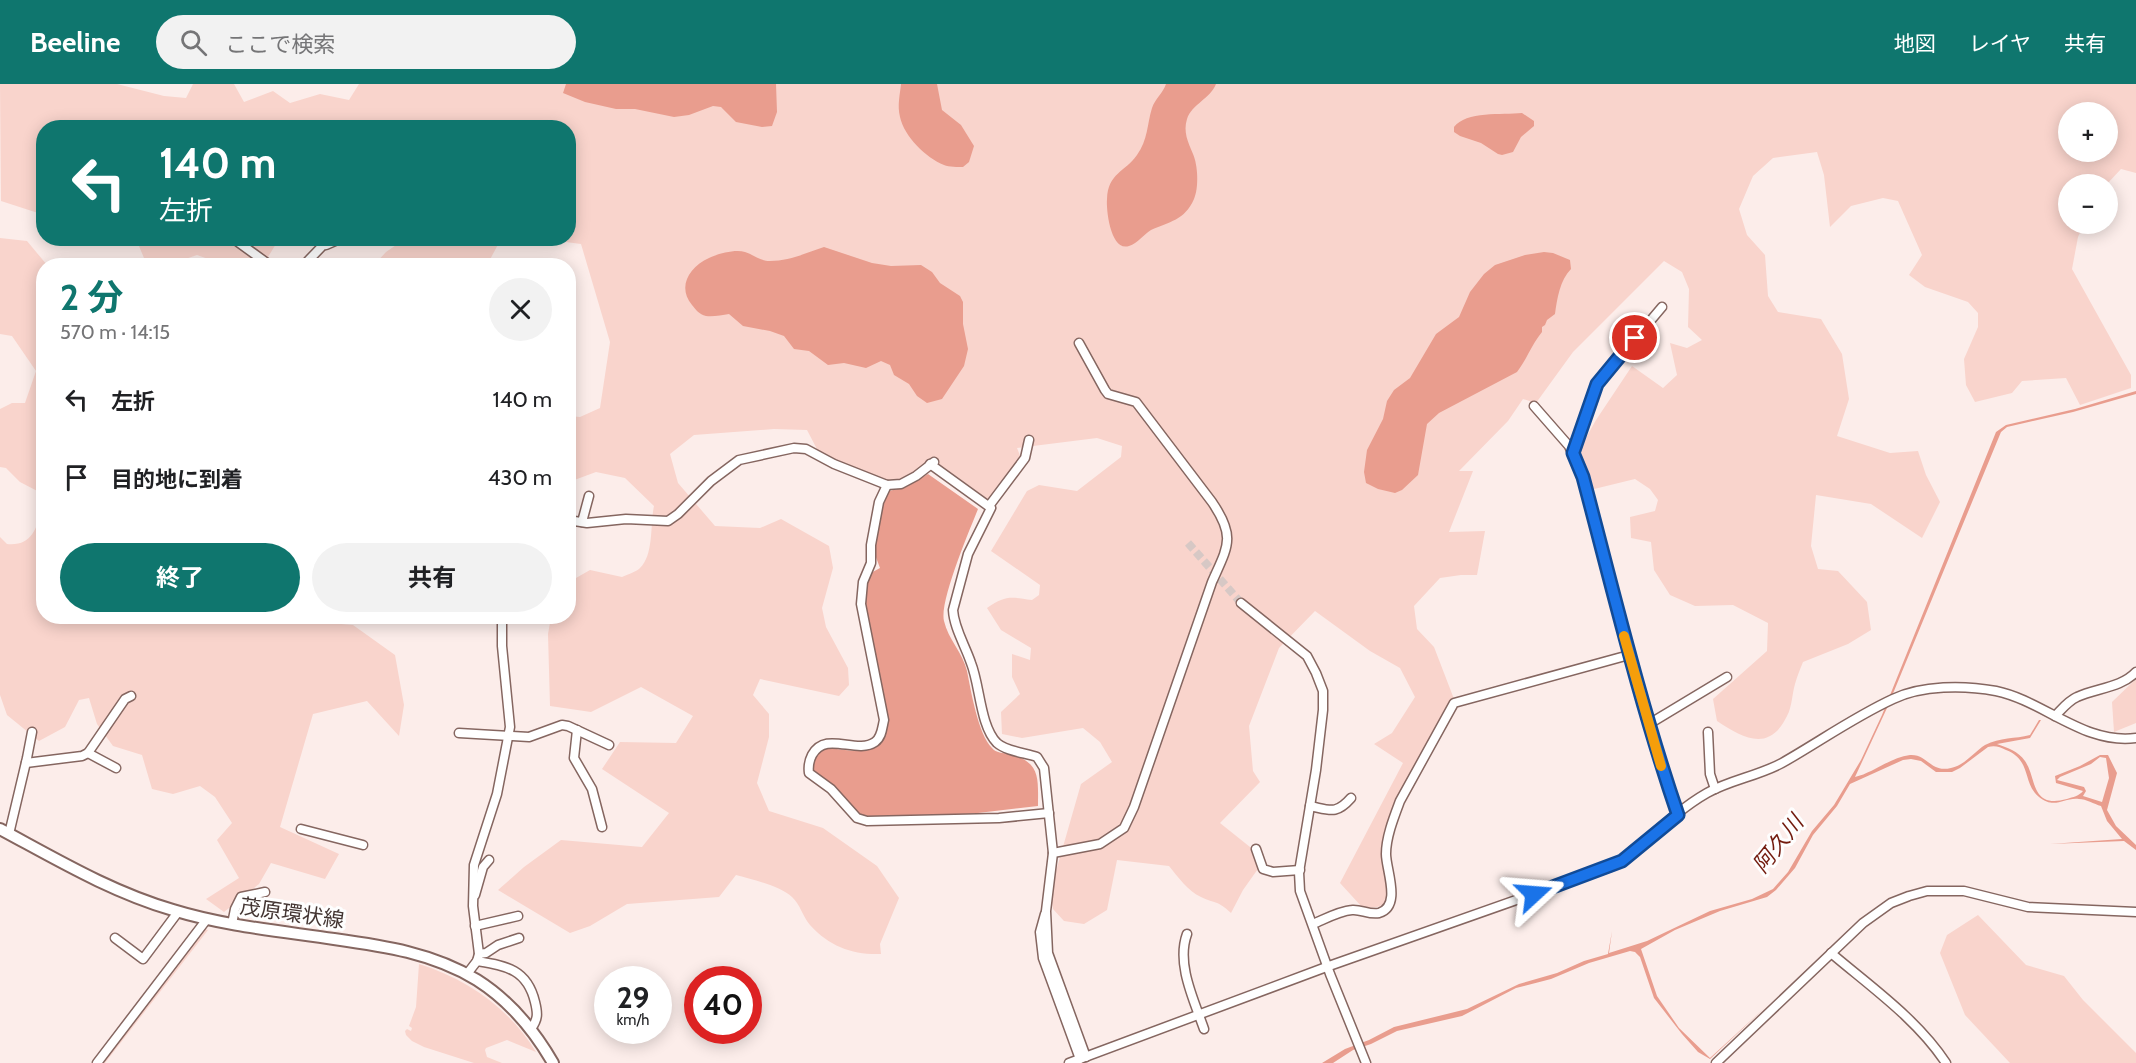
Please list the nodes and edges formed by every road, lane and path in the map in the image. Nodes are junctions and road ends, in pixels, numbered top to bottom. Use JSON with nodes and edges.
{"nodes":[{"id":1,"x":244,"y":246,"type":"edge"},
{"id":2,"x":325,"y":246,"type":"edge"},
{"id":3,"x":321,"y":248,"type":"joint"},
{"id":4,"x":260,"y":258,"type":"edge"},
{"id":5,"x":311,"y":258,"type":"edge"},
{"id":6,"x":1662,"y":307,"type":"dead end"},
{"id":7,"x":1079,"y":343,"type":"dead end"},
{"id":8,"x":1533,"y":406,"type":"dead end"},
{"id":9,"x":1029,"y":440,"type":"dead end"},
{"id":10,"x":1573,"y":453,"type":"junction"},
{"id":11,"x":887,"y":485,"type":"junction"},
{"id":12,"x":589,"y":496,"type":"dead end"},
{"id":13,"x":988,"y":506,"type":"junction"},
{"id":14,"x":576,"y":521,"type":"edge"},
{"id":15,"x":582,"y":522,"type":"junction"},
{"id":16,"x":1241,"y":603,"type":"tunnel mouth"},
{"id":17,"x":502,"y":624,"type":"edge"},
{"id":18,"x":1629,"y":655,"type":"junction"},
{"id":19,"x":2136,"y":672,"type":"edge"},
{"id":20,"x":1727,"y":677,"type":"dead end"},
{"id":21,"x":131,"y":696,"type":"dead end"},
{"id":22,"x":2055,"y":716,"type":"junction"},
{"id":23,"x":1649,"y":724,"type":"junction"},
{"id":24,"x":577,"y":730,"type":"junction"},
{"id":25,"x":32,"y":732,"type":"dead end"},
{"id":26,"x":459,"y":732,"type":"dead end"},
{"id":27,"x":1708,"y":732,"type":"dead end"},
{"id":28,"x":509,"y":736,"type":"junction"},
{"id":29,"x":2136,"y":738,"type":"edge"},
{"id":30,"x":609,"y":745,"type":"dead end"},
{"id":31,"x":88,"y":753,"type":"junction"},
{"id":32,"x":26,"y":763,"type":"junction"},
{"id":33,"x":116,"y":768,"type":"dead end"},
{"id":34,"x":1715,"y":789,"type":"junction"},
{"id":35,"x":1351,"y":798,"type":"dead end"},
{"id":36,"x":1310,"y":806,"type":"junction"},
{"id":37,"x":1048,"y":813,"type":"junction"},
{"id":38,"x":1678,"y":815,"type":"junction"},
{"id":39,"x":602,"y":827,"type":"dead end"},
{"id":40,"x":301,"y":829,"type":"dead end"},
{"id":41,"x":4,"y":831,"type":"edge"},
{"id":42,"x":363,"y":845,"type":"dead end"},
{"id":43,"x":1256,"y":849,"type":"dead end"},
{"id":44,"x":1053,"y":853,"type":"junction"},
{"id":45,"x":489,"y":860,"type":"dead end"},
{"id":46,"x":1300,"y":870,"type":"junction"},
{"id":47,"x":265,"y":892,"type":"dead end"},
{"id":48,"x":472,"y":906,"type":"junction"},
{"id":49,"x":178,"y":912,"type":"junction"},
{"id":50,"x":2136,"y":912,"type":"edge"},
{"id":51,"x":518,"y":916,"type":"dead end"},
{"id":52,"x":207,"y":919,"type":"junction"},
{"id":53,"x":232,"y":924,"type":"junction"},
{"id":54,"x":1313,"y":924,"type":"junction"},
{"id":55,"x":475,"y":926,"type":"junction"},
{"id":56,"x":1187,"y":934,"type":"dead end"},
{"id":57,"x":115,"y":938,"type":"dead end"},
{"id":58,"x":519,"y":938,"type":"dead end"},
{"id":59,"x":1831,"y":953,"type":"junction"},
{"id":60,"x":478,"y":958,"type":"junction"},
{"id":61,"x":1329,"y":966,"type":"junction"},
{"id":62,"x":467,"y":974,"type":"junction"},
{"id":63,"x":1199,"y":1014,"type":"junction"},
{"id":64,"x":531,"y":1029,"type":"junction"},
{"id":65,"x":1204,"y":1029,"type":"dead end"},
{"id":66,"x":1083,"y":1058,"type":"junction"},
{"id":67,"x":1365,"y":1062,"type":"edge"},
{"id":68,"x":96,"y":1063,"type":"edge"},
{"id":69,"x":553,"y":1063,"type":"edge"},
{"id":70,"x":1069,"y":1063,"type":"edge"},
{"id":71,"x":1716,"y":1063,"type":"edge"},
{"id":72,"x":1946,"y":1063,"type":"edge"}],
"edges":[{"from":1,"to":4,"type":"street"},
{"from":2,"to":3,"type":"street"},
{"from":3,"to":5,"type":"street"},
{"from":6,"to":10,"type":"street"},
{"from":7,"to":44,"type":"street"},
{"from":8,"to":10,"type":"street"},
{"from":9,"to":13,"type":"street"},
{"from":10,"to":18,"type":"street"},
{"from":11,"to":13,"type":"street"},
{"from":11,"to":15,"type":"street"},
{"from":11,"to":37,"type":"street"},
{"from":12,"to":15,"type":"street"},
{"from":13,"to":37,"type":"street"},
{"from":14,"to":15,"type":"street"},
{"from":16,"to":36,"type":"street"},
{"from":17,"to":28,"type":"street"},
{"from":18,"to":23,"type":"street"},
{"from":18,"to":54,"type":"street"},
{"from":19,"to":22,"type":"street"},
{"from":20,"to":23,"type":"street"},
{"from":21,"to":31,"type":"street"},
{"from":22,"to":29,"type":"street"},
{"from":22,"to":34,"type":"street"},
{"from":23,"to":38,"type":"street"},
{"from":24,"to":28,"type":"street"},
{"from":24,"to":30,"type":"street"},
{"from":24,"to":39,"type":"street"},
{"from":25,"to":32,"type":"street"},
{"from":26,"to":28,"type":"street"},
{"from":27,"to":34,"type":"street"},
{"from":28,"to":48,"type":"street"},
{"from":31,"to":32,"type":"street"},
{"from":31,"to":33,"type":"street"},
{"from":32,"to":41,"type":"street"},
{"from":34,"to":38,"type":"street"},
{"from":35,"to":36,"type":"street"},
{"from":36,"to":46,"type":"street"},
{"from":37,"to":44,"type":"street"},
{"from":38,"to":61,"type":"street"},
{"from":40,"to":42,"type":"street"},
{"from":41,"to":49,"type":"main road","name":"茂原環状線"},
{"from":43,"to":46,"type":"street"},
{"from":44,"to":66,"type":"street"},
{"from":45,"to":48,"type":"street"},
{"from":46,"to":54,"type":"street"},
{"from":47,"to":53,"type":"street"},
{"from":48,"to":55,"type":"street"},
{"from":49,"to":52,"type":"main road","name":"茂原環状線"},
{"from":49,"to":57,"type":"street"},
{"from":50,"to":59,"type":"street"},
{"from":51,"to":55,"type":"street"},
{"from":52,"to":53,"type":"main road","name":"茂原環状線"},
{"from":52,"to":68,"type":"street"},
{"from":53,"to":62,"type":"main road","name":"茂原環状線"},
{"from":54,"to":61,"type":"street"},
{"from":55,"to":60,"type":"street"},
{"from":56,"to":63,"type":"street"},
{"from":58,"to":60,"type":"street"},
{"from":59,"to":71,"type":"street"},
{"from":59,"to":72,"type":"street"},
{"from":60,"to":62,"type":"street"},
{"from":60,"to":64,"type":"street"},
{"from":61,"to":63,"type":"street"},
{"from":61,"to":67,"type":"street"},
{"from":62,"to":64,"type":"main road","name":"茂原環状線"},
{"from":63,"to":65,"type":"street"},
{"from":63,"to":66,"type":"street"},
{"from":64,"to":69,"type":"main road","name":"茂原環状線"},
{"from":66,"to":70,"type":"street"}]}
